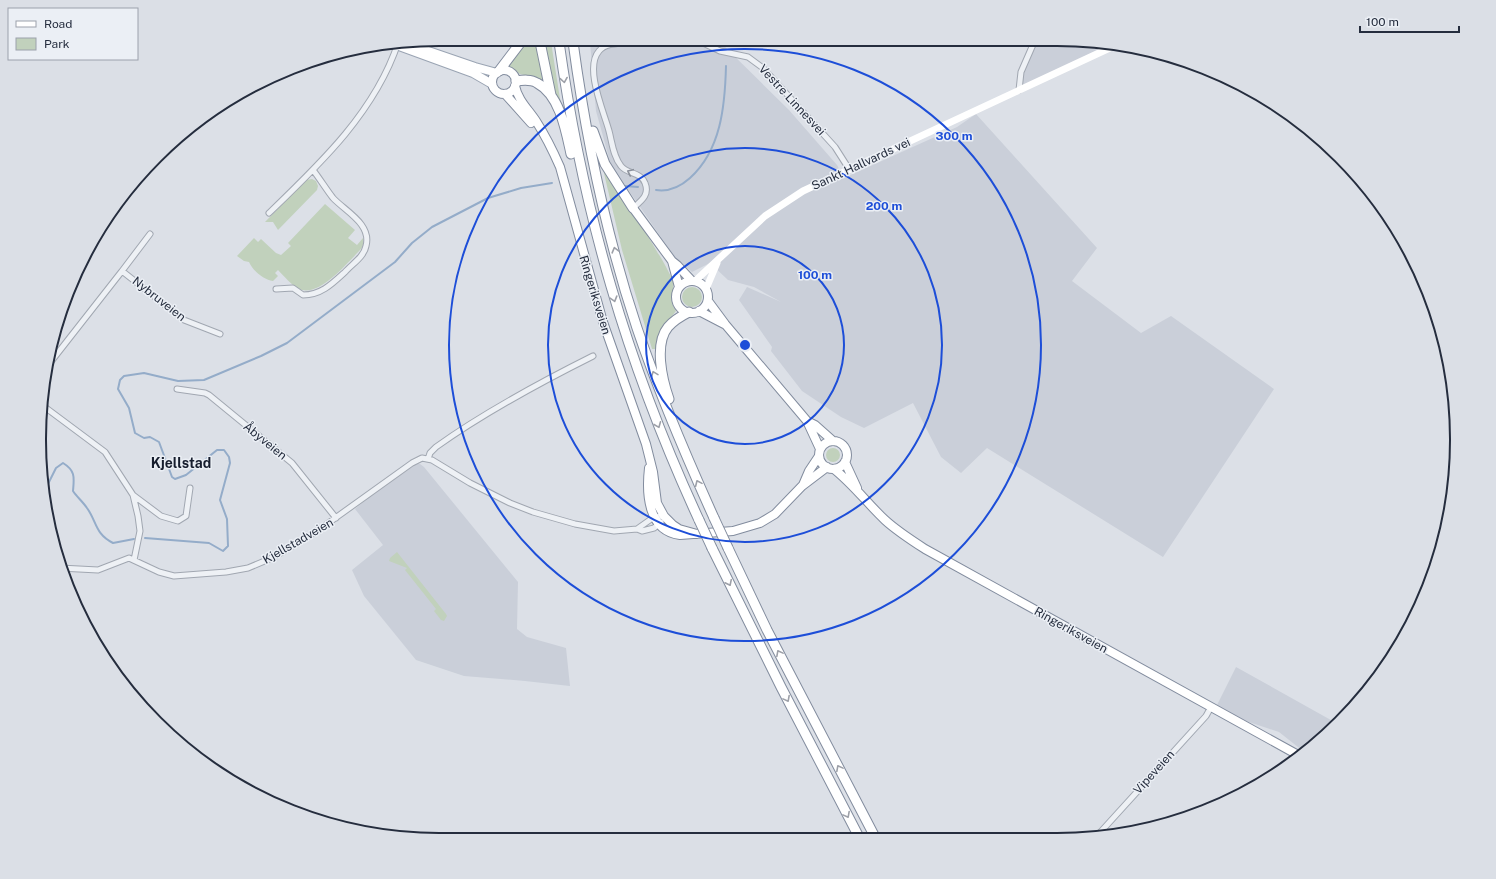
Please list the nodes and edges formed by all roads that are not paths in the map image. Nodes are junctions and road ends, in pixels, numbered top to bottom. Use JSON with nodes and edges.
{"nodes":[{"id":1,"x":518,"y":46,"type":"edge"},
{"id":2,"x":541,"y":46,"type":"edge"},
{"id":3,"x":559,"y":46,"type":"edge"},
{"id":4,"x":574,"y":46,"type":"edge"},
{"id":5,"x":609,"y":46,"type":"edge"},
{"id":6,"x":710,"y":46,"type":"edge"},
{"id":7,"x":1032,"y":46,"type":"edge"},
{"id":8,"x":408,"y":47,"type":"edge"},
{"id":9,"x":410,"y":47,"type":"edge"},
{"id":10,"x":397,"y":48,"type":"edge"},
{"id":11,"x":1108,"y":49,"type":"edge"},
{"id":12,"x":498,"y":72,"type":"junction"},
{"id":13,"x":515,"y":83,"type":"junction"},
{"id":14,"x":492,"y":84,"type":"junction"},
{"id":15,"x":579,"y":88,"type":"junction"},
{"id":16,"x":1019,"y":90,"type":"junction"},
{"id":17,"x":505,"y":94,"type":"junction"},
{"id":18,"x":552,"y":98,"type":"junction"},
{"id":19,"x":540,"y":130,"type":"junction"},
{"id":20,"x":849,"y":168,"type":"junction"},
{"id":21,"x":313,"y":170,"type":"junction"},
{"id":22,"x":586,"y":193,"type":"junction"},
{"id":23,"x":633,"y":208,"type":"junction"},
{"id":24,"x":269,"y":213,"type":"dead end"},
{"id":25,"x":150,"y":234,"type":"dead end"},
{"id":26,"x":672,"y":261,"type":"junction"},
{"id":27,"x":718,"y":261,"type":"junction"},
{"id":28,"x":122,"y":271,"type":"junction"},
{"id":29,"x":693,"y":280,"type":"junction"},
{"id":30,"x":679,"y":287,"type":"junction"},
{"id":31,"x":276,"y":289,"type":"dead end"},
{"id":32,"x":706,"y":289,"type":"junction"},
{"id":33,"x":708,"y":301,"type":"junction"},
{"id":34,"x":699,"y":311,"type":"junction"},
{"id":35,"x":688,"y":312,"type":"junction"},
{"id":36,"x":724,"y":324,"type":"junction"},
{"id":37,"x":220,"y":334,"type":"dead end"},
{"id":38,"x":55,"y":356,"type":"edge"},
{"id":39,"x":593,"y":356,"type":"dead end"},
{"id":40,"x":177,"y":389,"type":"dead end"},
{"id":41,"x":47,"y":411,"type":"edge"},
{"id":42,"x":807,"y":421,"type":"junction"},
{"id":43,"x":678,"y":436,"type":"junction"},
{"id":44,"x":833,"y":441,"type":"junction"},
{"id":45,"x":820,"y":453,"type":"junction"},
{"id":46,"x":428,"y":459,"type":"junction"},
{"id":47,"x":650,"y":461,"type":"junction"},
{"id":48,"x":845,"y":462,"type":"junction"},
{"id":49,"x":830,"y":468,"type":"junction"},
{"id":50,"x":802,"y":486,"type":"junction"},
{"id":51,"x":190,"y":488,"type":"dead end"},
{"id":52,"x":857,"y":489,"type":"junction"},
{"id":53,"x":133,"y":495,"type":"junction"},
{"id":54,"x":664,"y":516,"type":"junction"},
{"id":55,"x":654,"y":517,"type":"junction"},
{"id":56,"x":336,"y":518,"type":"junction"},
{"id":57,"x":659,"y":525,"type":"junction"},
{"id":58,"x":637,"y":529,"type":"junction"},
{"id":59,"x":697,"y":534,"type":"junction"},
{"id":60,"x":134,"y":560,"type":"junction"},
{"id":61,"x":68,"y":568,"type":"edge"},
{"id":62,"x":1211,"y":707,"type":"junction"},
{"id":63,"x":1295,"y":753,"type":"edge"},
{"id":64,"x":1101,"y":831,"type":"edge"},
{"id":65,"x":857,"y":833,"type":"edge"},
{"id":66,"x":873,"y":833,"type":"edge"}],
"edges":[{"from":1,"to":12,"type":"highway"},
{"from":2,"to":18,"type":"highway"},
{"from":3,"to":22,"type":"highway","one_way":true},
{"from":4,"to":15,"type":"highway"},
{"from":23,"to":5,"type":"street","one_way":true},
{"from":6,"to":20,"type":"street","name":"Vestre Linnesvei"},
{"from":7,"to":16,"type":"street"},
{"from":8,"to":14,"type":"main road"},
{"from":9,"to":12,"type":"main road"},
{"from":10,"to":21,"type":"street"},
{"from":11,"to":16,"type":"main road","name":"Sankt Hallvards vei"},
{"from":12,"to":13,"type":"main road"},
{"from":12,"to":14,"type":"main road"},
{"from":13,"to":17,"type":"main road"},
{"from":13,"to":18,"type":"highway"},
{"from":13,"to":19,"type":"main road","name":"Ringeriksveien"},
{"from":14,"to":17,"type":"main road"},
{"from":15,"to":23,"type":"highway"},
{"from":43,"to":15,"type":"highway","one_way":true},
{"from":16,"to":20,"type":"main road","name":"Sankt Hallvards vei"},
{"from":17,"to":19,"type":"main road","name":"Ringeriksveien"},
{"from":18,"to":22,"type":"highway"},
{"from":19,"to":47,"type":"main road","name":"Ringeriksveien"},
{"from":20,"to":27,"type":"main road","name":"Sankt Hallvards vei"},
{"from":21,"to":24,"type":"street"},
{"from":21,"to":31,"type":"street"},
{"from":22,"to":65,"type":"highway","one_way":true,"bridge":true},
{"from":23,"to":26,"type":"main road"},
{"from":25,"to":28,"type":"street","name":"Nybruveien"},
{"from":26,"to":29,"type":"main road"},
{"from":26,"to":30,"type":"main road"},
{"from":27,"to":29,"type":"main road","name":"Sankt Hallvards vei"},
{"from":27,"to":32,"type":"main road","name":"Sankt Hallvards vei"},
{"from":28,"to":37,"type":"street","name":"Nybruveien"},
{"from":28,"to":38,"type":"street","name":"Nybruveien"},
{"from":29,"to":30,"type":"main road"},
{"from":29,"to":32,"type":"main road"},
{"from":30,"to":35,"type":"main road"},
{"from":32,"to":33,"type":"main road"},
{"from":33,"to":34,"type":"main road"},
{"from":33,"to":36,"type":"main road"},
{"from":34,"to":35,"type":"main road"},
{"from":34,"to":36,"type":"main road"},
{"from":35,"to":43,"type":"highway"},
{"from":36,"to":42,"type":"main road"},
{"from":39,"to":46,"type":"street"},
{"from":40,"to":56,"type":"street","name":"Åbyveien"},
{"from":41,"to":53,"type":"street"},
{"from":42,"to":44,"type":"main road"},
{"from":42,"to":45,"type":"main road"},
{"from":66,"to":43,"type":"highway","one_way":true,"bridge":true},
{"from":44,"to":45,"type":"main road"},
{"from":44,"to":48,"type":"main road"},
{"from":45,"to":49,"type":"main road"},
{"from":45,"to":50,"type":"main road","name":"Ringeriksveien"},
{"from":46,"to":56,"type":"street","name":"Kjellstadveien"},
{"from":46,"to":58,"type":"street"},
{"from":47,"to":54,"type":"main road","name":"Ringeriksveien"},
{"from":47,"to":55,"type":"main road","name":"Ringeriksveien"},
{"from":48,"to":49,"type":"main road"},
{"from":48,"to":52,"type":"main road","name":"Ringeriksveien"},
{"from":49,"to":50,"type":"main road","name":"Ringeriksveien"},
{"from":49,"to":52,"type":"main road","name":"Ringeriksveien"},
{"from":50,"to":59,"type":"main road","name":"Ringeriksveien"},
{"from":51,"to":53,"type":"street"},
{"from":52,"to":62,"type":"main road","name":"Ringeriksveien"},
{"from":53,"to":60,"type":"street"},
{"from":54,"to":55,"type":"street"},
{"from":54,"to":57,"type":"street"},
{"from":54,"to":59,"type":"main road","name":"Ringeriksveien"},
{"from":55,"to":57,"type":"main road","name":"Ringeriksveien"},
{"from":55,"to":58,"type":"street"},
{"from":56,"to":60,"type":"street","name":"Kjellstadveien"},
{"from":57,"to":58,"type":"street"},
{"from":57,"to":59,"type":"main road","name":"Ringeriksveien"},
{"from":60,"to":61,"type":"street"},
{"from":62,"to":63,"type":"main road","name":"Ringeriksveien"},
{"from":62,"to":64,"type":"street","name":"Vipeveien"}]}
